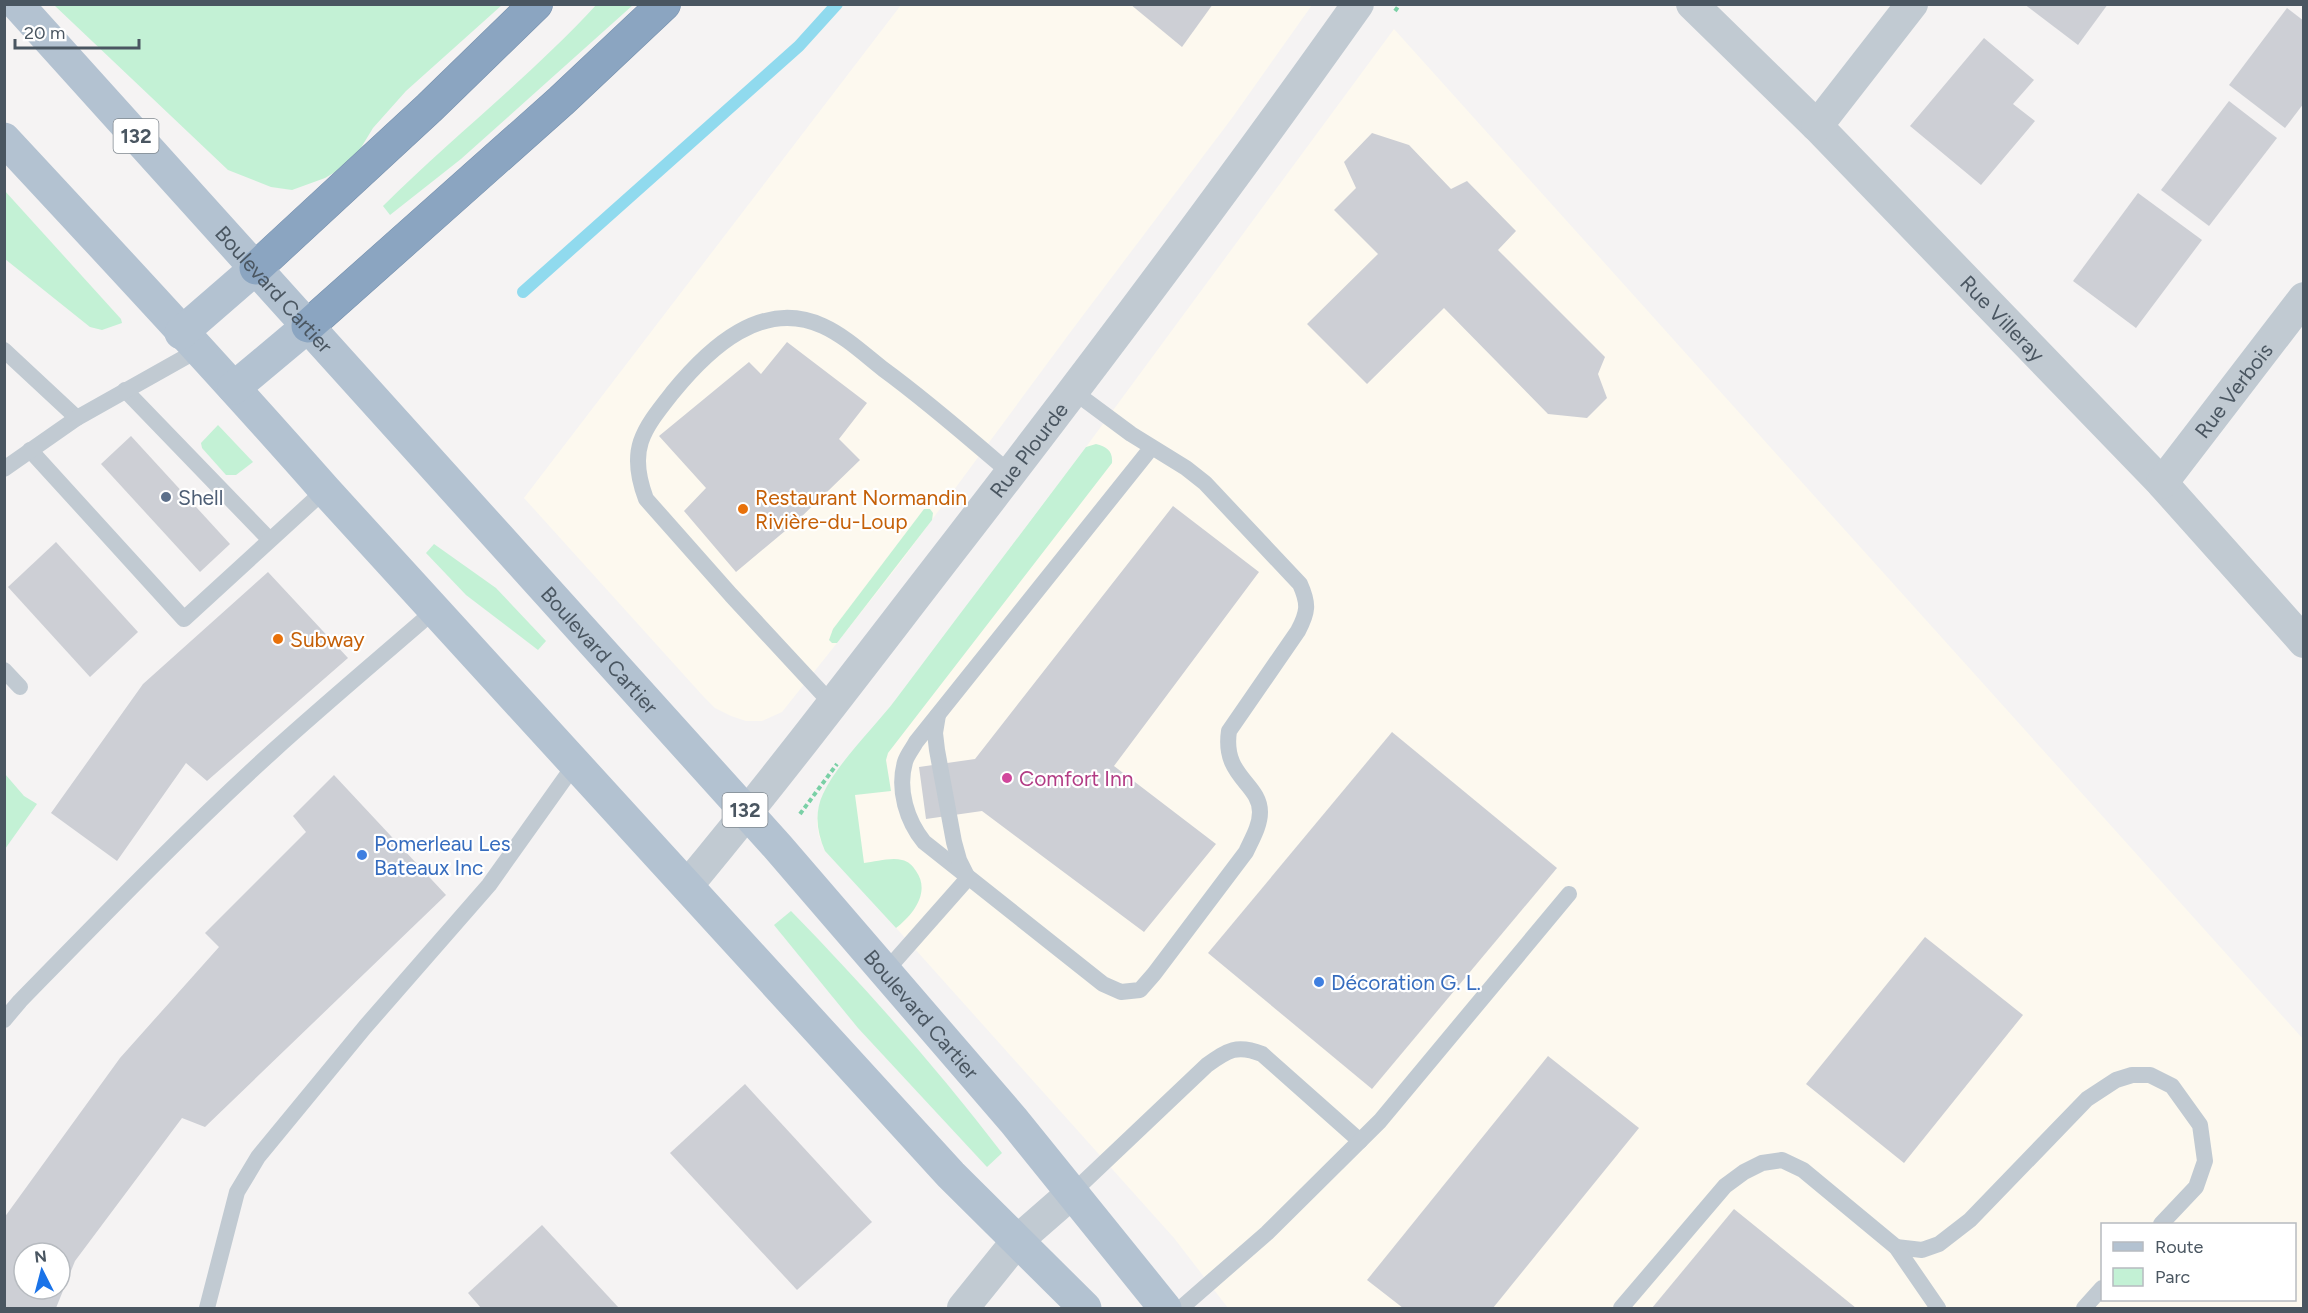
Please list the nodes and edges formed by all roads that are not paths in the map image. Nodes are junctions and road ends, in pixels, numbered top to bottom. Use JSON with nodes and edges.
{"nodes":[{"id":1,"x":17,"y":4,"type":"edge"},
{"id":2,"x":537,"y":4,"type":"edge"},
{"id":3,"x":664,"y":4,"type":"edge"},
{"id":4,"x":1358,"y":4,"type":"edge"},
{"id":5,"x":1692,"y":4,"type":"edge"},
{"id":6,"x":1912,"y":4,"type":"edge"},
{"id":7,"x":1816,"y":126,"type":"junction"},
{"id":8,"x":4,"y":139,"type":"edge"},
{"id":9,"x":256,"y":268,"type":"junction"},
{"id":10,"x":2304,"y":298,"type":"edge"},
{"id":11,"x":308,"y":326,"type":"junction"},
{"id":12,"x":190,"y":341,"type":"junction"},
{"id":13,"x":4,"y":350,"type":"edge"},
{"id":14,"x":234,"y":388,"type":"junction"},
{"id":15,"x":125,"y":390,"type":"junction"},
{"id":16,"x":1073,"y":391,"type":"junction"},
{"id":17,"x":77,"y":418,"type":"junction"},
{"id":18,"x":1152,"y":447,"type":"junction"},
{"id":19,"x":30,"y":450,"type":"junction"},
{"id":20,"x":4,"y":470,"type":"edge"},
{"id":21,"x":1010,"y":473,"type":"junction"},
{"id":22,"x":2162,"y":483,"type":"junction"},
{"id":23,"x":325,"y":490,"type":"junction"},
{"id":24,"x":269,"y":539,"type":"junction"},
{"id":25,"x":435,"y":610,"type":"junction"},
{"id":26,"x":2304,"y":642,"type":"edge"},
{"id":27,"x":4,"y":670,"type":"edge"},
{"id":28,"x":20,"y":687,"type":"dead end"},
{"id":29,"x":832,"y":704,"type":"junction"},
{"id":30,"x":939,"y":714,"type":"junction"},
{"id":31,"x":575,"y":764,"type":"junction"},
{"id":32,"x":747,"y":813,"type":"junction"},
{"id":33,"x":968,"y":878,"type":"junction"},
{"id":34,"x":687,"y":886,"type":"junction"},
{"id":35,"x":1569,"y":894,"type":"dead end"},
{"id":36,"x":885,"y":972,"type":"junction"},
{"id":37,"x":4,"y":1020,"type":"edge"},
{"id":38,"x":1360,"y":1141,"type":"junction"},
{"id":39,"x":1072,"y":1193,"type":"junction"},
{"id":40,"x":2162,"y":1223,"type":"edge"},
{"id":41,"x":1017,"y":1241,"type":"junction"},
{"id":42,"x":1896,"y":1247,"type":"junction"},
{"id":43,"x":2101,"y":1290,"type":"edge"},
{"id":44,"x":207,"y":1308,"type":"edge"},
{"id":45,"x":963,"y":1308,"type":"edge"},
{"id":46,"x":1085,"y":1308,"type":"edge"},
{"id":47,"x":1165,"y":1308,"type":"edge"},
{"id":48,"x":1181,"y":1308,"type":"edge"},
{"id":49,"x":1621,"y":1308,"type":"edge"},
{"id":50,"x":1938,"y":1308,"type":"edge"},
{"id":51,"x":2084,"y":1308,"type":"edge"}],
"edges":[{"from":1,"to":9,"type":"main road","name":"Boulevard Cartier","number":"132"},
{"from":2,"to":9,"type":"highway"},
{"from":3,"to":11,"type":"highway"},
{"from":4,"to":16,"type":"street","name":"Rue Plourde"},
{"from":5,"to":7,"type":"street","name":"Rue Villeray"},
{"from":6,"to":7,"type":"street"},
{"from":7,"to":22,"type":"street","name":"Rue Villeray"},
{"from":8,"to":12,"type":"main road"},
{"from":9,"to":11,"type":"main road","name":"Boulevard Cartier","number":"132"},
{"from":9,"to":12,"type":"main road"},
{"from":10,"to":22,"type":"street","name":"Rue Verbois"},
{"from":11,"to":14,"type":"main road"},
{"from":11,"to":32,"type":"main road","name":"Boulevard Cartier","number":"132"},
{"from":12,"to":14,"type":"main road"},
{"from":12,"to":15,"type":"lane"},
{"from":13,"to":17,"type":"lane"},
{"from":14,"to":23,"type":"main road"},
{"from":15,"to":17,"type":"lane"},
{"from":15,"to":24,"type":"lane"},
{"from":16,"to":18,"type":"lane"},
{"from":16,"to":21,"type":"street","name":"Rue Plourde"},
{"from":17,"to":19,"type":"lane"},
{"from":18,"to":30,"type":"lane"},
{"from":18,"to":33,"type":"lane"},
{"from":19,"to":20,"type":"lane"},
{"from":19,"to":24,"type":"lane"},
{"from":21,"to":29,"type":"street","name":"Rue Plourde"},
{"from":21,"to":29,"type":"lane"},
{"from":22,"to":26,"type":"street","name":"Rue Villeray"},
{"from":23,"to":24,"type":"lane"},
{"from":23,"to":25,"type":"main road"},
{"from":25,"to":31,"type":"main road"},
{"from":25,"to":37,"type":"lane"},
{"from":27,"to":28,"type":"lane"},
{"from":29,"to":32,"type":"street","name":"Rue Plourde"},
{"from":30,"to":33,"type":"lane"},
{"from":30,"to":33,"type":"lane"},
{"from":31,"to":34,"type":"main road"},
{"from":31,"to":44,"type":"lane"},
{"from":32,"to":34,"type":"street","name":"Rue Plourde"},
{"from":32,"to":36,"type":"main road","name":"Boulevard Cartier","number":"132"},
{"from":33,"to":36,"type":"lane"},
{"from":34,"to":41,"type":"main road"},
{"from":35,"to":38,"type":"lane"},
{"from":36,"to":39,"type":"main road","name":"Boulevard Cartier","number":"132"},
{"from":38,"to":39,"type":"lane"},
{"from":38,"to":48,"type":"lane"},
{"from":39,"to":41,"type":"street"},
{"from":39,"to":47,"type":"main road","name":"Boulevard Cartier","number":"132"},
{"from":40,"to":42,"type":"lane"},
{"from":41,"to":45,"type":"street"},
{"from":41,"to":46,"type":"main road"},
{"from":42,"to":49,"type":"lane"},
{"from":42,"to":50,"type":"lane"},
{"from":43,"to":51,"type":"lane"}]}
